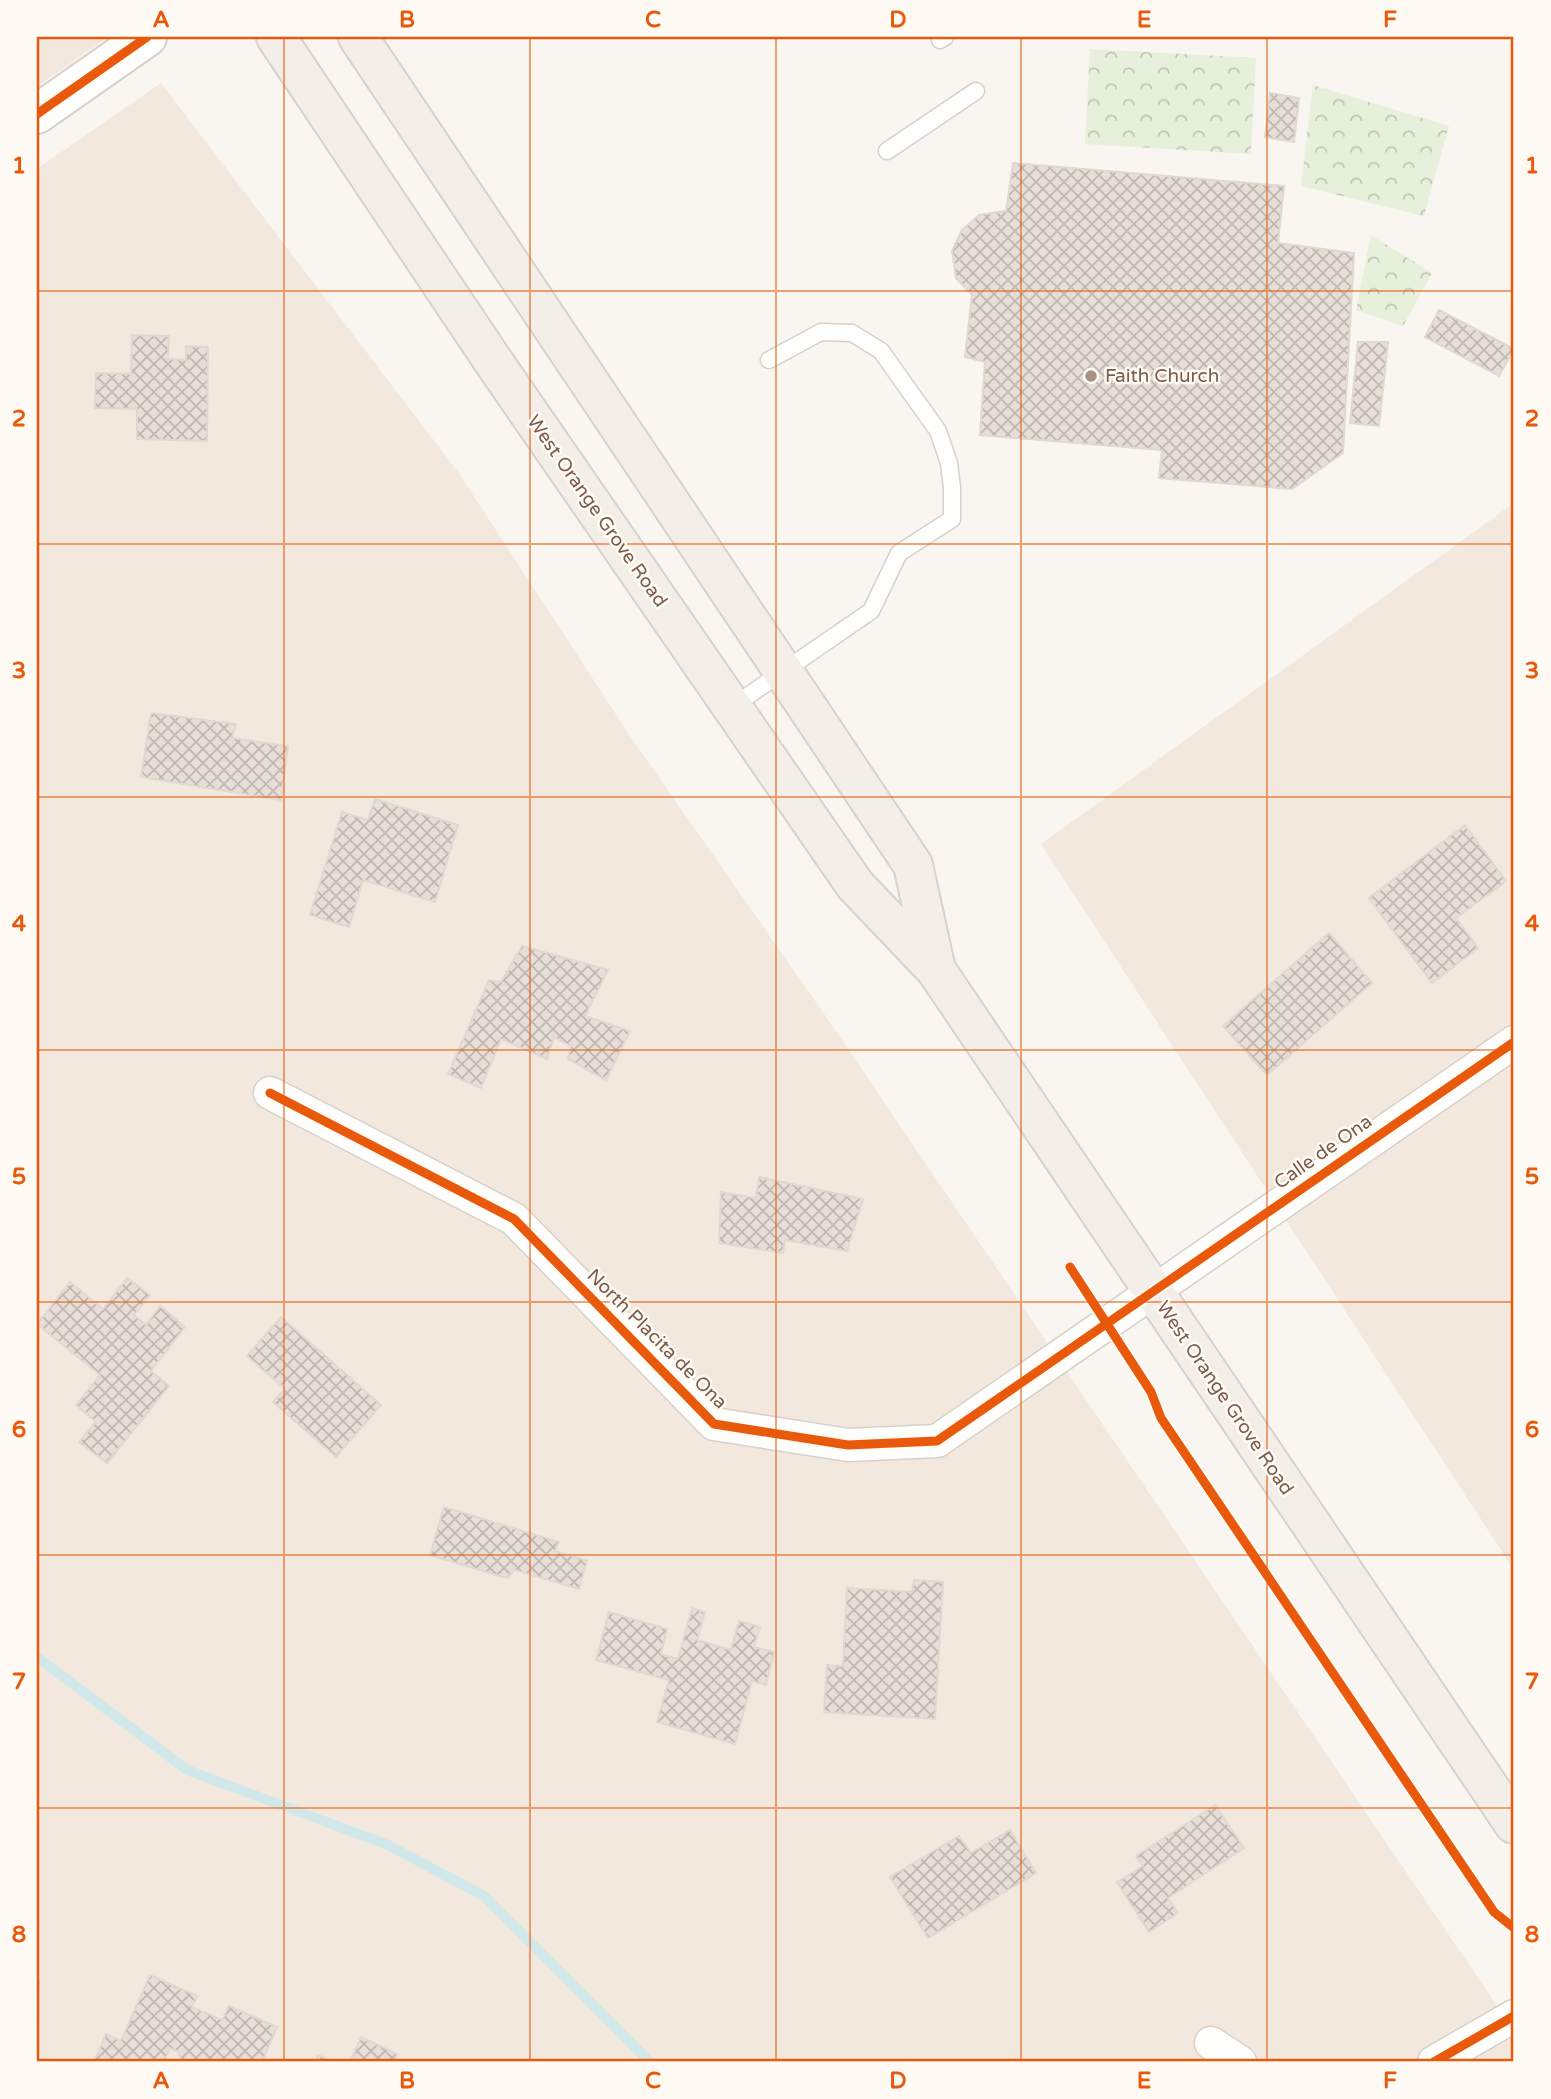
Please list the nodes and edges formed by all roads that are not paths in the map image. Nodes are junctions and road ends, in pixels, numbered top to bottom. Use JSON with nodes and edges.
{"nodes":[{"id":1,"x":147,"y":37,"type":"edge"},
{"id":2,"x":276,"y":37,"type":"edge"},
{"id":3,"x":358,"y":37,"type":"edge"},
{"id":4,"x":976,"y":91,"type":"dead end"},
{"id":5,"x":37,"y":114,"type":"edge"},
{"id":6,"x":887,"y":151,"type":"dead end"},
{"id":7,"x":769,"y":360,"type":"dead end"},
{"id":8,"x":783,"y":672,"type":"junction"},
{"id":9,"x":733,"y":706,"type":"junction"},
{"id":10,"x":936,"y":971,"type":"junction"},
{"id":11,"x":1514,"y":1042,"type":"edge"},
{"id":12,"x":270,"y":1093,"type":"dead end"},
{"id":13,"x":1152,"y":1291,"type":"junction"},
{"id":14,"x":1514,"y":1824,"type":"edge"},
{"id":15,"x":1514,"y":2016,"type":"edge"},
{"id":16,"x":1211,"y":2043,"type":"dead end"},
{"id":17,"x":1240,"y":2062,"type":"edge"},
{"id":18,"x":1434,"y":2062,"type":"edge"}],
"edges":[{"from":1,"to":5,"type":"street"},
{"from":2,"to":9,"type":"main road","name":"West Orange Grove Road"},
{"from":3,"to":8,"type":"main road","name":"West Orange Grove Road"},
{"from":4,"to":6,"type":"lane"},
{"from":7,"to":8,"type":"lane"},
{"from":8,"to":9,"type":"lane"},
{"from":8,"to":10,"type":"main road","name":"West Orange Grove Road"},
{"from":9,"to":10,"type":"main road","name":"West Orange Grove Road"},
{"from":10,"to":13,"type":"main road","name":"West Orange Grove Road"},
{"from":11,"to":13,"type":"street","name":"Calle de Ona"},
{"from":12,"to":13,"type":"street","name":"North Placita de Ona"},
{"from":13,"to":14,"type":"main road","name":"West Orange Grove Road"},
{"from":15,"to":18,"type":"street"},
{"from":16,"to":17,"type":"street"}]}
